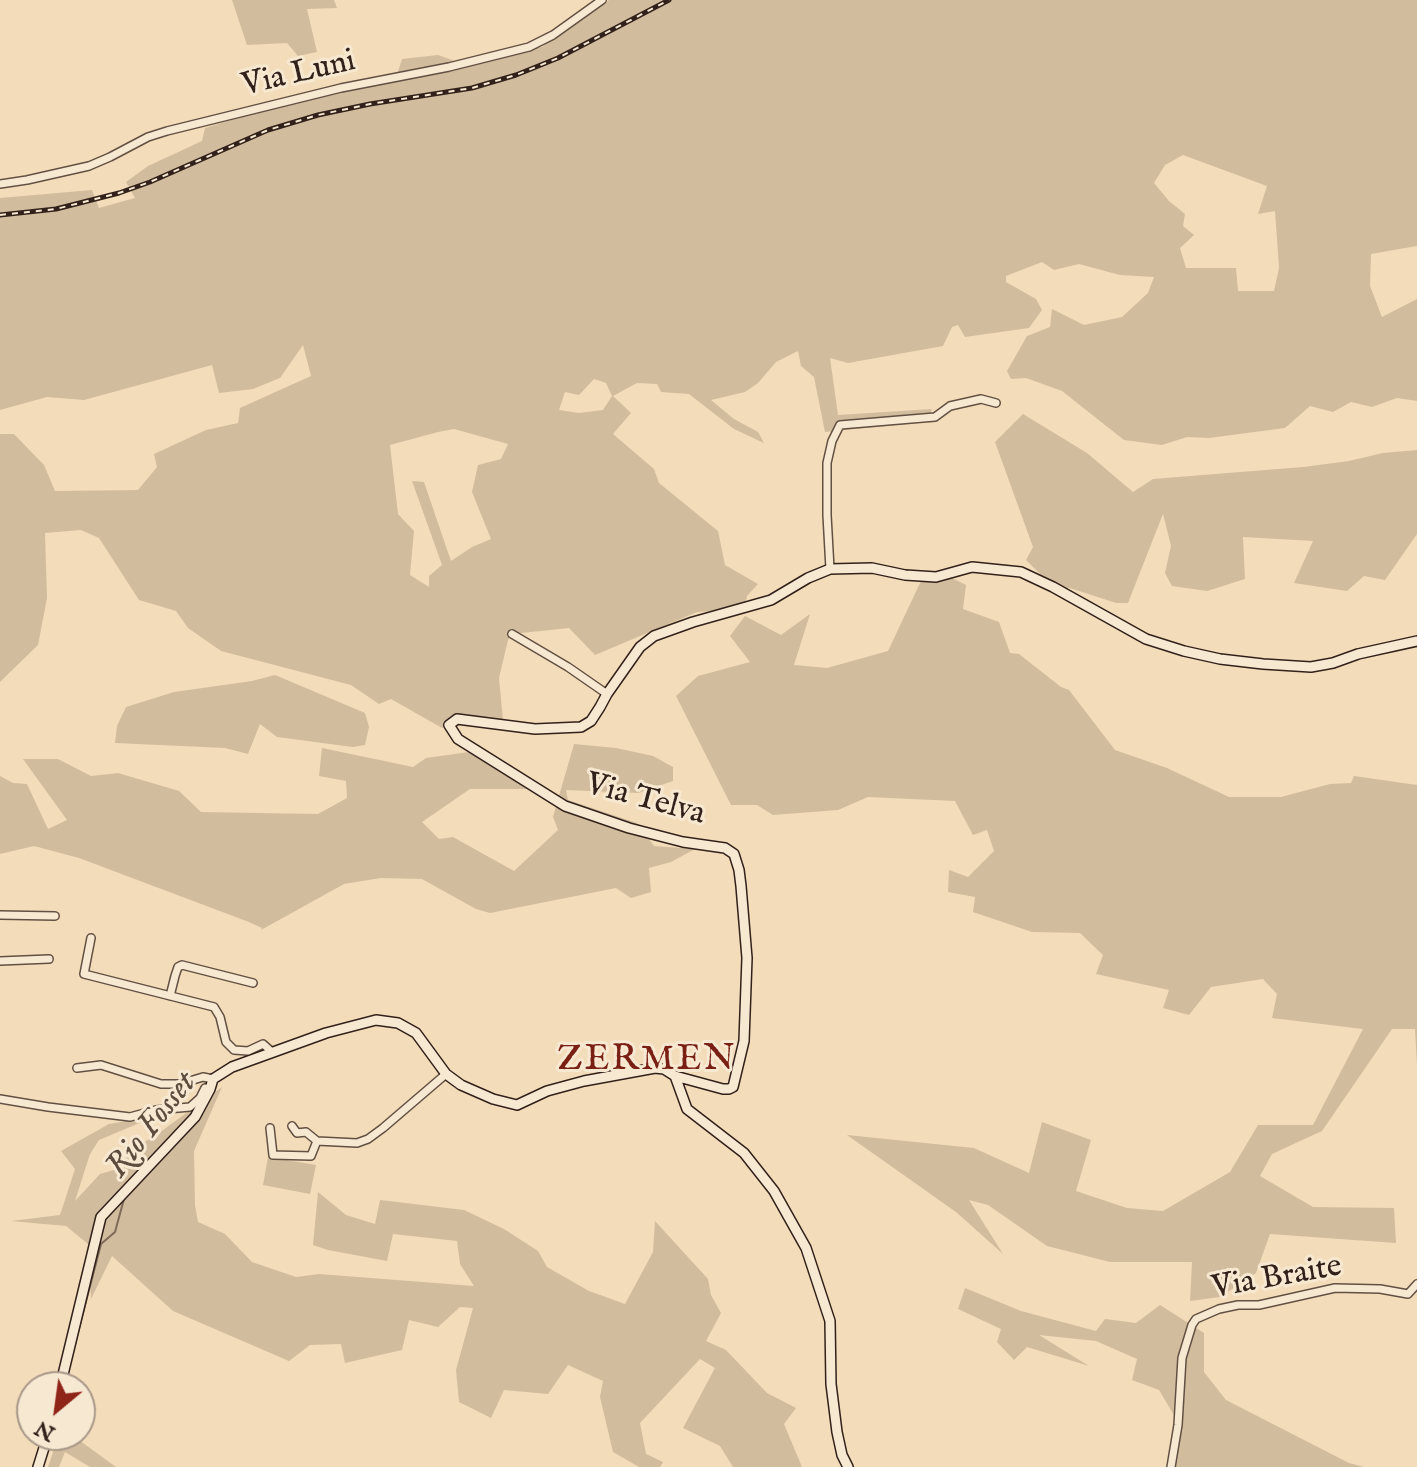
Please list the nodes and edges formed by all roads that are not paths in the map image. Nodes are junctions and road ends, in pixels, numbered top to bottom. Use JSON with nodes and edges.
{"nodes":[{"id":1,"x":602,"y":0,"type":"edge"},
{"id":2,"x":0,"y":184,"type":"edge"},
{"id":3,"x":996,"y":403,"type":"dead end"},
{"id":4,"x":830,"y":569,"type":"junction"},
{"id":5,"x":512,"y":634,"type":"dead end"},
{"id":6,"x":1417,"y":641,"type":"edge"},
{"id":7,"x":607,"y":694,"type":"junction"},
{"id":8,"x":0,"y":915,"type":"edge"},
{"id":9,"x":55,"y":916,"type":"dead end"},
{"id":10,"x":91,"y":938,"type":"dead end"},
{"id":11,"x":49,"y":959,"type":"dead end"},
{"id":12,"x":0,"y":961,"type":"edge"},
{"id":13,"x":253,"y":983,"type":"dead end"},
{"id":14,"x":170,"y":996,"type":"junction"},
{"id":15,"x":272,"y":1052,"type":"junction"},
{"id":16,"x":77,"y":1068,"type":"dead end"},
{"id":17,"x":446,"y":1074,"type":"junction"},
{"id":18,"x":675,"y":1076,"type":"junction"},
{"id":19,"x":212,"y":1084,"type":"junction"},
{"id":20,"x":0,"y":1099,"type":"edge"},
{"id":21,"x":292,"y":1126,"type":"dead end"},
{"id":22,"x":270,"y":1128,"type":"dead end"},
{"id":23,"x":317,"y":1141,"type":"junction"},
{"id":24,"x":1417,"y":1284,"type":"edge"},
{"id":25,"x":64,"y":1371,"type":"edge"},
{"id":26,"x":848,"y":1467,"type":"edge"},
{"id":27,"x":1171,"y":1467,"type":"edge"}],
"edges":[{"from":1,"to":2,"type":"street","name":"Via Luni"},
{"from":3,"to":4,"type":"street"},
{"from":4,"to":6,"type":"street","name":"Via Telva"},
{"from":4,"to":7,"type":"street","name":"Via Telva"},
{"from":5,"to":7,"type":"street"},
{"from":7,"to":18,"type":"street","name":"Via Telva"},
{"from":8,"to":9,"type":"street"},
{"from":10,"to":14,"type":"street"},
{"from":11,"to":12,"type":"street"},
{"from":13,"to":14,"type":"street"},
{"from":14,"to":15,"type":"street"},
{"from":15,"to":17,"type":"street"},
{"from":15,"to":19,"type":"street"},
{"from":16,"to":19,"type":"street"},
{"from":17,"to":18,"type":"street"},
{"from":17,"to":23,"type":"street"},
{"from":18,"to":26,"type":"street"},
{"from":19,"to":20,"type":"street"},
{"from":19,"to":25,"type":"street"},
{"from":21,"to":23,"type":"street"},
{"from":22,"to":23,"type":"street"},
{"from":24,"to":27,"type":"street","name":"Via Braite"}]}
